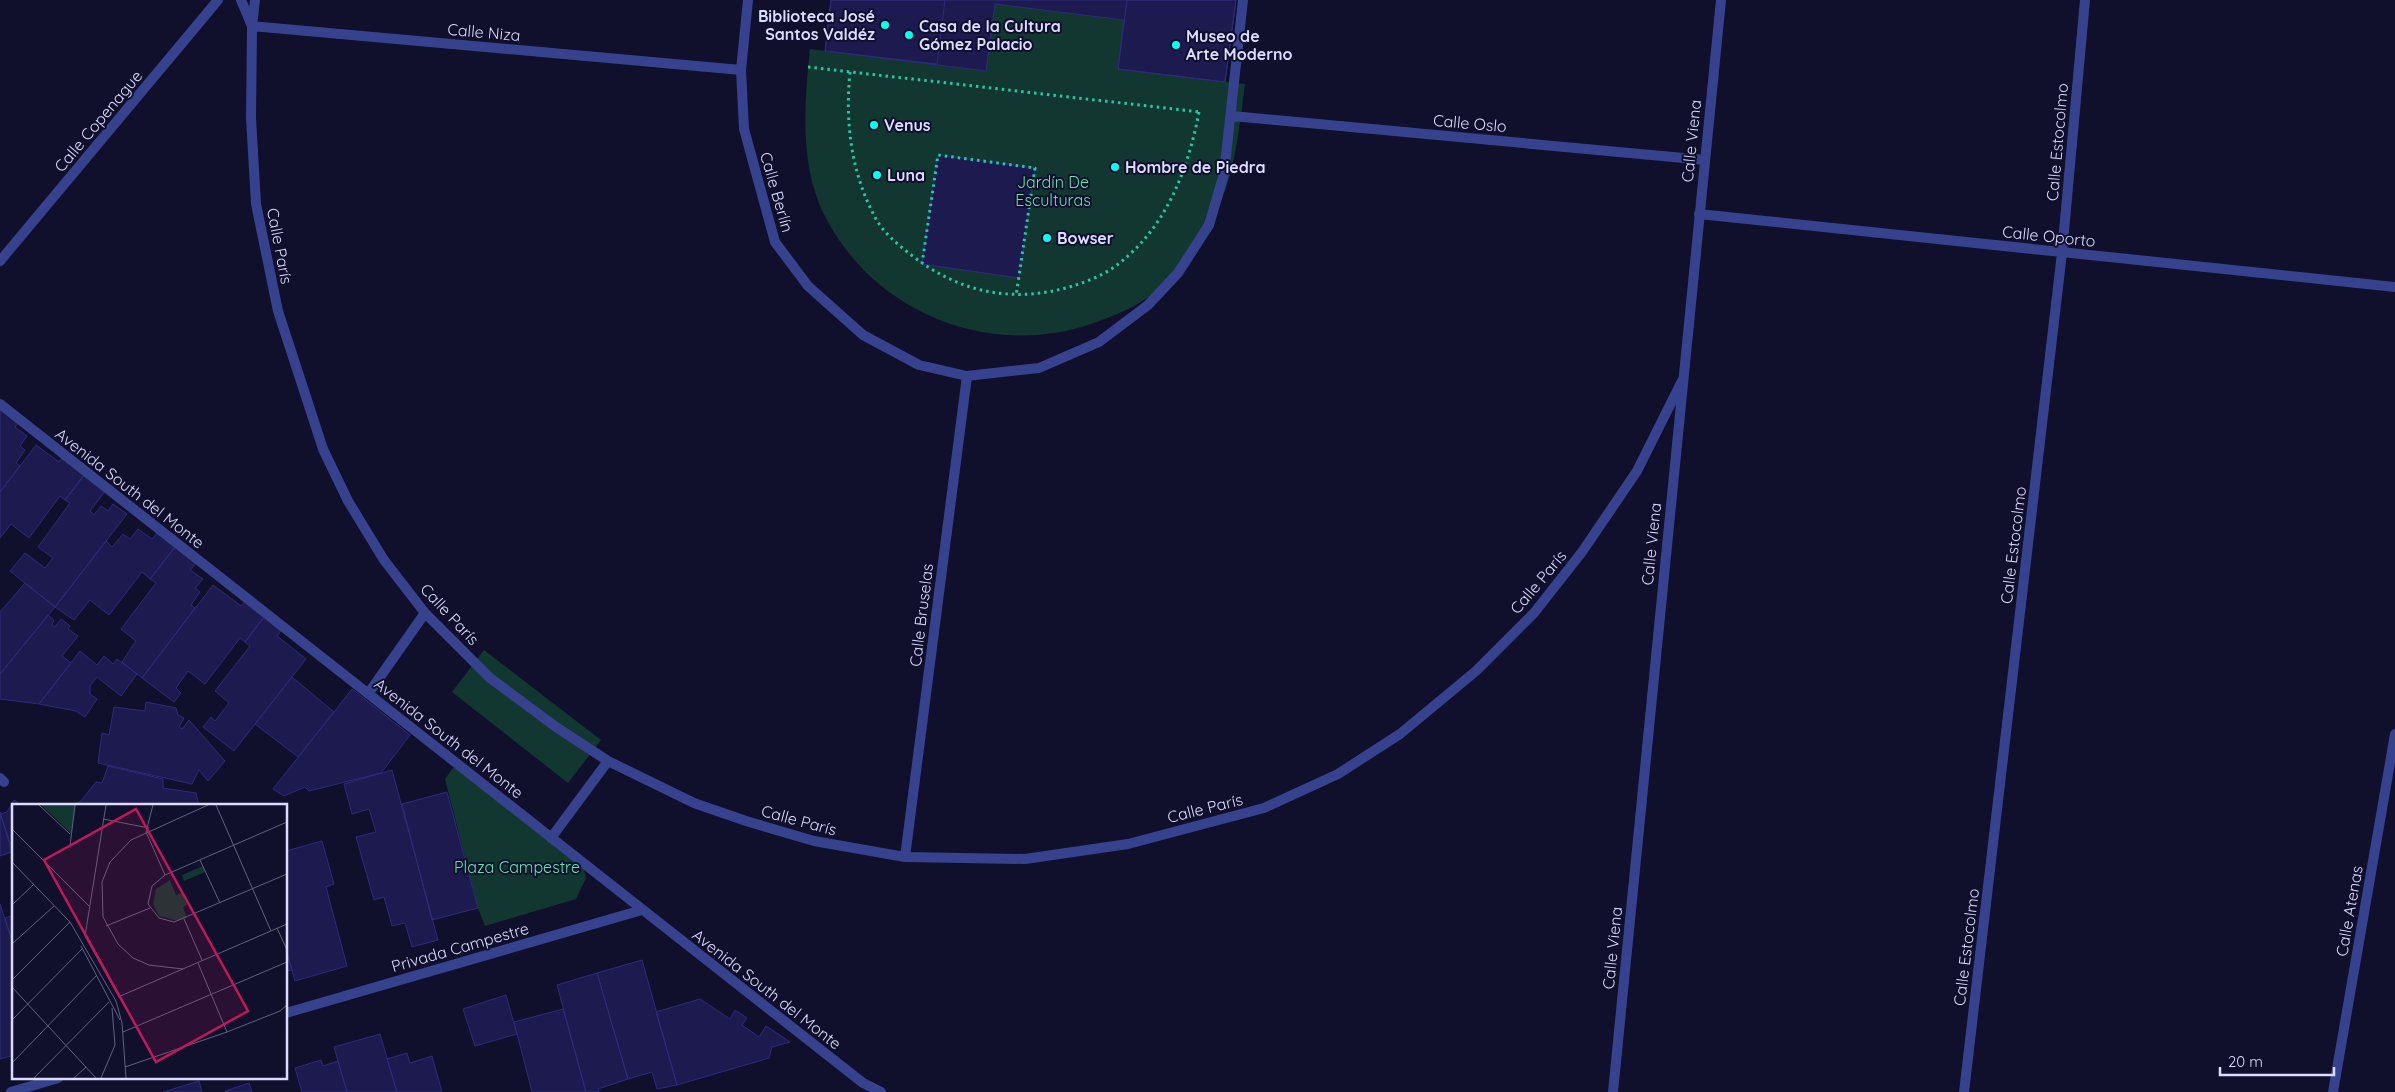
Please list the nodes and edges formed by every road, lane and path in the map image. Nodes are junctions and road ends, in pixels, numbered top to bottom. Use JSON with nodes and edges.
{"nodes":[{"id":1,"x":218,"y":0,"type":"edge"},
{"id":2,"x":241,"y":0,"type":"edge"},
{"id":3,"x":255,"y":0,"type":"edge"},
{"id":4,"x":748,"y":0,"type":"edge"},
{"id":5,"x":1243,"y":0,"type":"edge"},
{"id":6,"x":1720,"y":0,"type":"edge"},
{"id":7,"x":2085,"y":0,"type":"edge"},
{"id":8,"x":252,"y":26,"type":"junction"},
{"id":9,"x":808,"y":66,"type":"dead end"},
{"id":10,"x":741,"y":70,"type":"junction"},
{"id":11,"x":850,"y":72,"type":"junction"},
{"id":12,"x":1199,"y":112,"type":"junction"},
{"id":13,"x":1207,"y":113,"type":"dead end"},
{"id":14,"x":1232,"y":116,"type":"junction"},
{"id":15,"x":1704,"y":160,"type":"junction"},
{"id":16,"x":1699,"y":214,"type":"junction"},
{"id":17,"x":2062,"y":253,"type":"junction"},
{"id":18,"x":0,"y":260,"type":"edge"},
{"id":19,"x":922,"y":264,"type":"junction"},
{"id":20,"x":2395,"y":287,"type":"edge"},
{"id":21,"x":1016,"y":296,"type":"junction"},
{"id":22,"x":967,"y":376,"type":"junction"},
{"id":23,"x":1682,"y":381,"type":"junction"},
{"id":24,"x":0,"y":404,"type":"edge"},
{"id":25,"x":425,"y":613,"type":"junction"},
{"id":26,"x":368,"y":694,"type":"junction"},
{"id":27,"x":2395,"y":734,"type":"edge"},
{"id":28,"x":608,"y":761,"type":"junction"},
{"id":29,"x":551,"y":838,"type":"junction"},
{"id":30,"x":905,"y":857,"type":"junction"},
{"id":31,"x":642,"y":910,"type":"junction"},
{"id":32,"x":288,"y":1012,"type":"edge"},
{"id":33,"x":51,"y":1080,"type":"edge"},
{"id":34,"x":11,"y":1092,"type":"edge"},
{"id":35,"x":881,"y":1092,"type":"edge"},
{"id":36,"x":1613,"y":1092,"type":"edge"},
{"id":37,"x":1964,"y":1092,"type":"edge"},
{"id":38,"x":2332,"y":1092,"type":"edge"}],
"edges":[{"from":1,"to":18,"type":"street","name":"Calle Copenague"},
{"from":2,"to":8,"type":"street"},
{"from":3,"to":8,"type":"street","name":"Calle París"},
{"from":4,"to":10,"type":"street","name":"Calle Berlín"},
{"from":5,"to":14,"type":"street"},
{"from":6,"to":15,"type":"street","name":"Calle Viena"},
{"from":7,"to":17,"type":"street","name":"Calle Estocolmo"},
{"from":8,"to":10,"type":"street","name":"Calle Niza"},
{"from":8,"to":25,"type":"street","name":"Calle París"},
{"from":9,"to":11,"type":"path"},
{"from":10,"to":22,"type":"street","name":"Calle Berlín"},
{"from":11,"to":12,"type":"path"},
{"from":11,"to":19,"type":"path"},
{"from":12,"to":13,"type":"path"},
{"from":12,"to":21,"type":"path"},
{"from":14,"to":15,"type":"street","name":"Calle Oslo"},
{"from":14,"to":22,"type":"street"},
{"from":15,"to":16,"type":"street","name":"Calle Viena"},
{"from":16,"to":17,"type":"street","name":"Calle Oporto"},
{"from":16,"to":23,"type":"street","name":"Calle Viena"},
{"from":17,"to":20,"type":"street","name":"Calle Oporto"},
{"from":17,"to":37,"type":"street","name":"Calle Estocolmo"},
{"from":19,"to":21,"type":"path"},
{"from":19,"to":21,"type":"path"},
{"from":22,"to":30,"type":"street","name":"Calle Bruselas"},
{"from":23,"to":30,"type":"street","name":"Calle París"},
{"from":23,"to":36,"type":"street","name":"Calle Viena"},
{"from":24,"to":26,"type":"street","name":"Avenida South del Monte"},
{"from":25,"to":26,"type":"street"},
{"from":25,"to":28,"type":"street","name":"Calle París"},
{"from":26,"to":29,"type":"street","name":"Avenida South del Monte"},
{"from":27,"to":38,"type":"street","name":"Calle Atenas"},
{"from":28,"to":29,"type":"street"},
{"from":28,"to":30,"type":"street","name":"Calle París"},
{"from":29,"to":31,"type":"street","name":"Avenida South del Monte"},
{"from":31,"to":32,"type":"street","name":"Privada Campestre"},
{"from":31,"to":35,"type":"street","name":"Avenida South del Monte"},
{"from":33,"to":34,"type":"street"}]}
